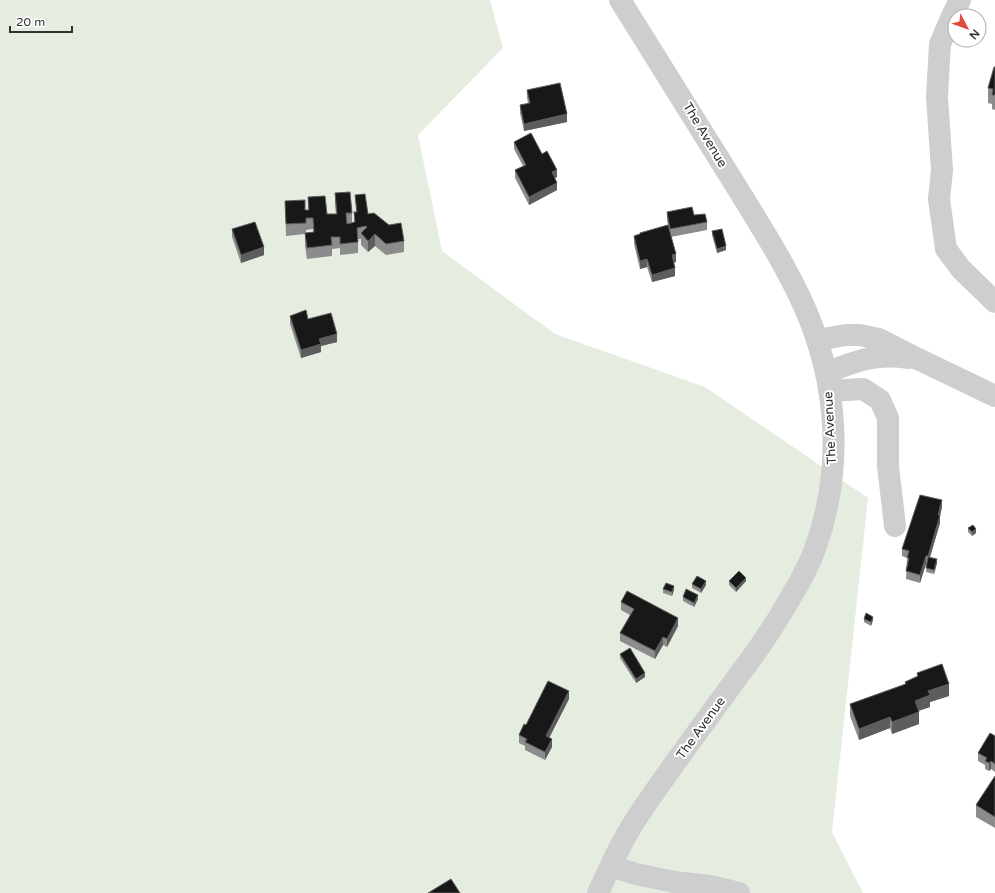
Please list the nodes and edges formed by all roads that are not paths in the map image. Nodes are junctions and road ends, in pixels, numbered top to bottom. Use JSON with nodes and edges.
{"nodes":[{"id":1,"x":620,"y":0,"type":"edge"},
{"id":2,"x":960,"y":0,"type":"edge"},
{"id":3,"x":995,"y":302,"type":"edge"},
{"id":4,"x":817,"y":340,"type":"junction"},
{"id":5,"x":916,"y":358,"type":"junction"},
{"id":6,"x":827,"y":382,"type":"junction"},
{"id":7,"x":995,"y":396,"type":"edge"},
{"id":8,"x":896,"y":526,"type":"dead end"},
{"id":9,"x":611,"y":866,"type":"junction"},
{"id":10,"x":598,"y":893,"type":"edge"},
{"id":11,"x":739,"y":893,"type":"edge"}],
"edges":[{"from":1,"to":4,"type":"street","name":"The Avenue"},
{"from":2,"to":3,"type":"street"},
{"from":4,"to":5,"type":"street"},
{"from":4,"to":6,"type":"street","name":"The Avenue"},
{"from":5,"to":6,"type":"street"},
{"from":5,"to":7,"type":"street"},
{"from":6,"to":8,"type":"street"},
{"from":6,"to":9,"type":"street","name":"The Avenue"},
{"from":9,"to":10,"type":"street","name":"The Avenue"},
{"from":9,"to":11,"type":"street"}]}
